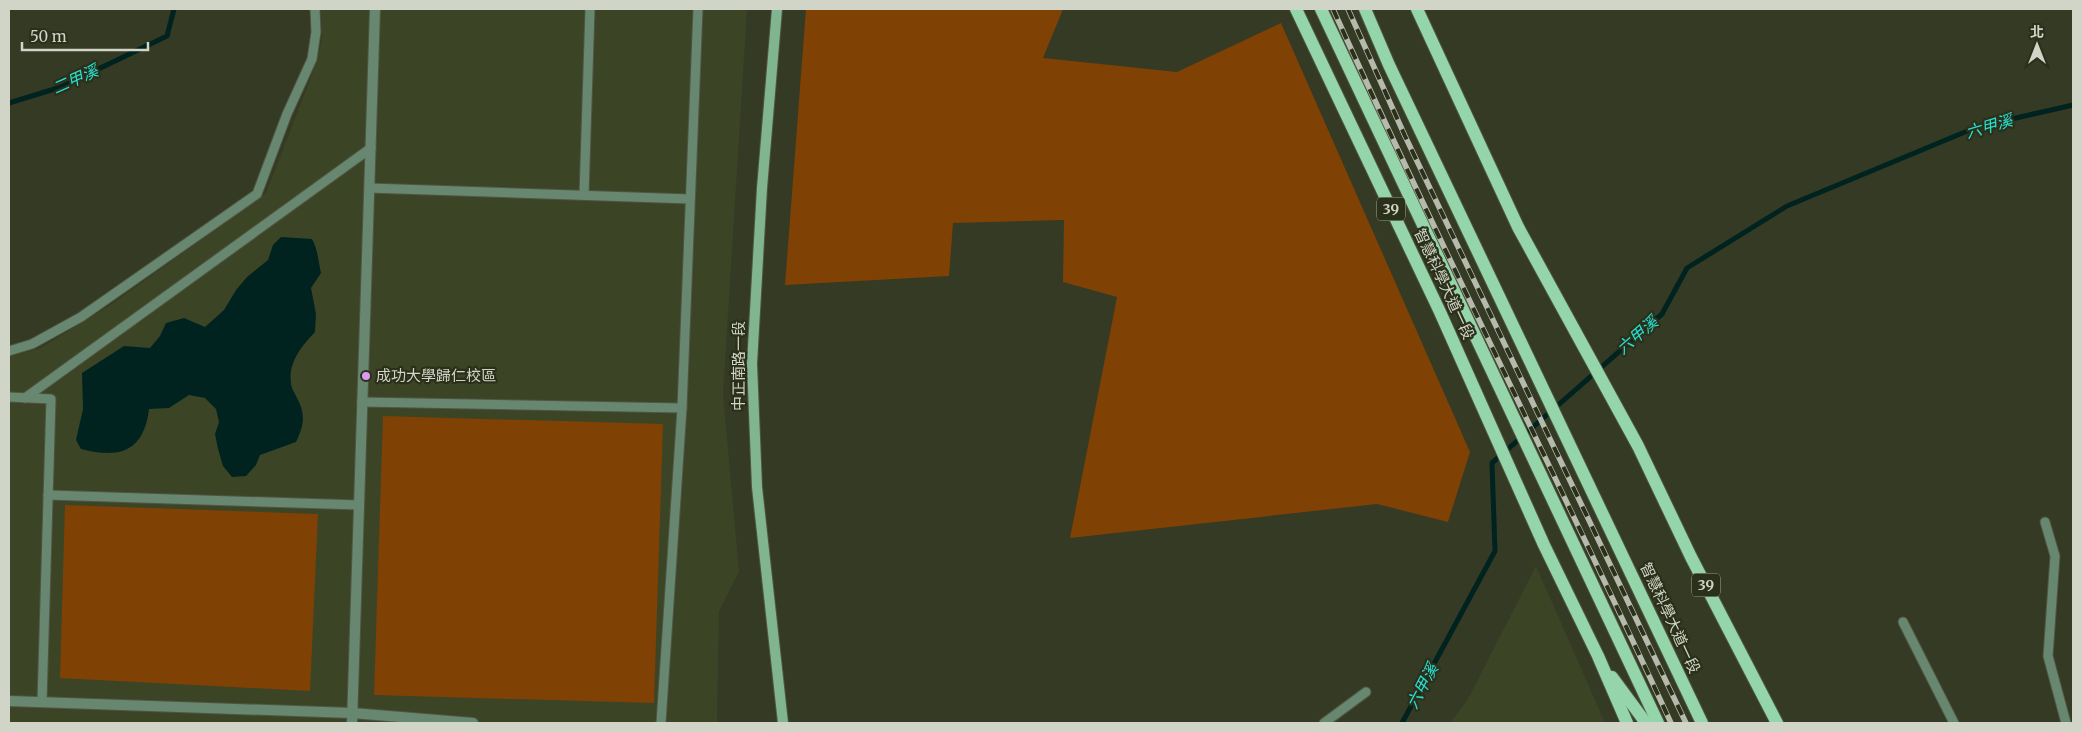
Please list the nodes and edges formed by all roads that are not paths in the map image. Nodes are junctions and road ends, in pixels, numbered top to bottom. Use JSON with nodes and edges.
{"nodes":[{"id":1,"x":315,"y":9,"type":"edge"},
{"id":2,"x":375,"y":9,"type":"edge"},
{"id":3,"x":590,"y":9,"type":"edge"},
{"id":4,"x":698,"y":9,"type":"edge"},
{"id":5,"x":778,"y":9,"type":"edge"},
{"id":6,"x":1296,"y":9,"type":"edge"},
{"id":7,"x":1321,"y":9,"type":"edge"},
{"id":8,"x":1365,"y":9,"type":"edge"},
{"id":9,"x":1417,"y":9,"type":"edge"},
{"id":10,"x":370,"y":148,"type":"junction"},
{"id":11,"x":369,"y":188,"type":"junction"},
{"id":12,"x":584,"y":195,"type":"junction"},
{"id":13,"x":690,"y":198,"type":"junction"},
{"id":14,"x":9,"y":351,"type":"edge"},
{"id":15,"x":9,"y":397,"type":"edge"},
{"id":16,"x":25,"y":398,"type":"junction"},
{"id":17,"x":362,"y":402,"type":"junction"},
{"id":18,"x":682,"y":408,"type":"junction"},
{"id":19,"x":48,"y":496,"type":"junction"},
{"id":20,"x":359,"y":505,"type":"junction"},
{"id":21,"x":2045,"y":522,"type":"dead end"},
{"id":22,"x":1903,"y":622,"type":"dead end"},
{"id":23,"x":1598,"y":656,"type":"junction"},
{"id":24,"x":1366,"y":692,"type":"dead end"},
{"id":25,"x":9,"y":701,"type":"edge"},
{"id":26,"x":42,"y":702,"type":"junction"},
{"id":27,"x":352,"y":718,"type":"edge"},
{"id":28,"x":474,"y":723,"type":"edge"},
{"id":29,"x":661,"y":723,"type":"edge"},
{"id":30,"x":783,"y":723,"type":"edge"},
{"id":31,"x":1324,"y":723,"type":"edge"},
{"id":32,"x":1627,"y":723,"type":"edge"},
{"id":33,"x":1646,"y":723,"type":"edge"},
{"id":34,"x":1658,"y":723,"type":"edge"},
{"id":35,"x":1702,"y":723,"type":"edge"},
{"id":36,"x":1777,"y":723,"type":"edge"},
{"id":37,"x":1954,"y":723,"type":"edge"},
{"id":38,"x":2066,"y":723,"type":"edge"}],
"edges":[{"from":1,"to":14,"type":"lane"},
{"from":2,"to":10,"type":"street"},
{"from":3,"to":12,"type":"lane"},
{"from":4,"to":13,"type":"lane"},
{"from":5,"to":30,"type":"street","name":"中正南路一段"},
{"from":6,"to":23,"type":"main road","name":"智慧科學大道一段","number":"39"},
{"from":7,"to":34,"type":"main road","name":"智慧科學大道一段","number":"39"},
{"from":8,"to":35,"type":"main road","name":"智慧科學大道一段"},
{"from":9,"to":36,"type":"main road","number":"39"},
{"from":10,"to":11,"type":"street"},
{"from":10,"to":16,"type":"lane"},
{"from":11,"to":12,"type":"lane"},
{"from":11,"to":17,"type":"street"},
{"from":12,"to":13,"type":"lane"},
{"from":13,"to":18,"type":"lane"},
{"from":15,"to":16,"type":"lane"},
{"from":16,"to":19,"type":"lane"},
{"from":17,"to":18,"type":"lane"},
{"from":17,"to":20,"type":"street"},
{"from":18,"to":29,"type":"lane"},
{"from":19,"to":20,"type":"lane"},
{"from":19,"to":26,"type":"lane"},
{"from":20,"to":27,"type":"street"},
{"from":21,"to":38,"type":"lane"},
{"from":22,"to":37,"type":"lane"},
{"from":23,"to":32,"type":"main road","number":"39"},
{"from":23,"to":33,"type":"main road"},
{"from":24,"to":31,"type":"lane"},
{"from":25,"to":26,"type":"street"},
{"from":26,"to":27,"type":"street"},
{"from":27,"to":28,"type":"street"}]}
